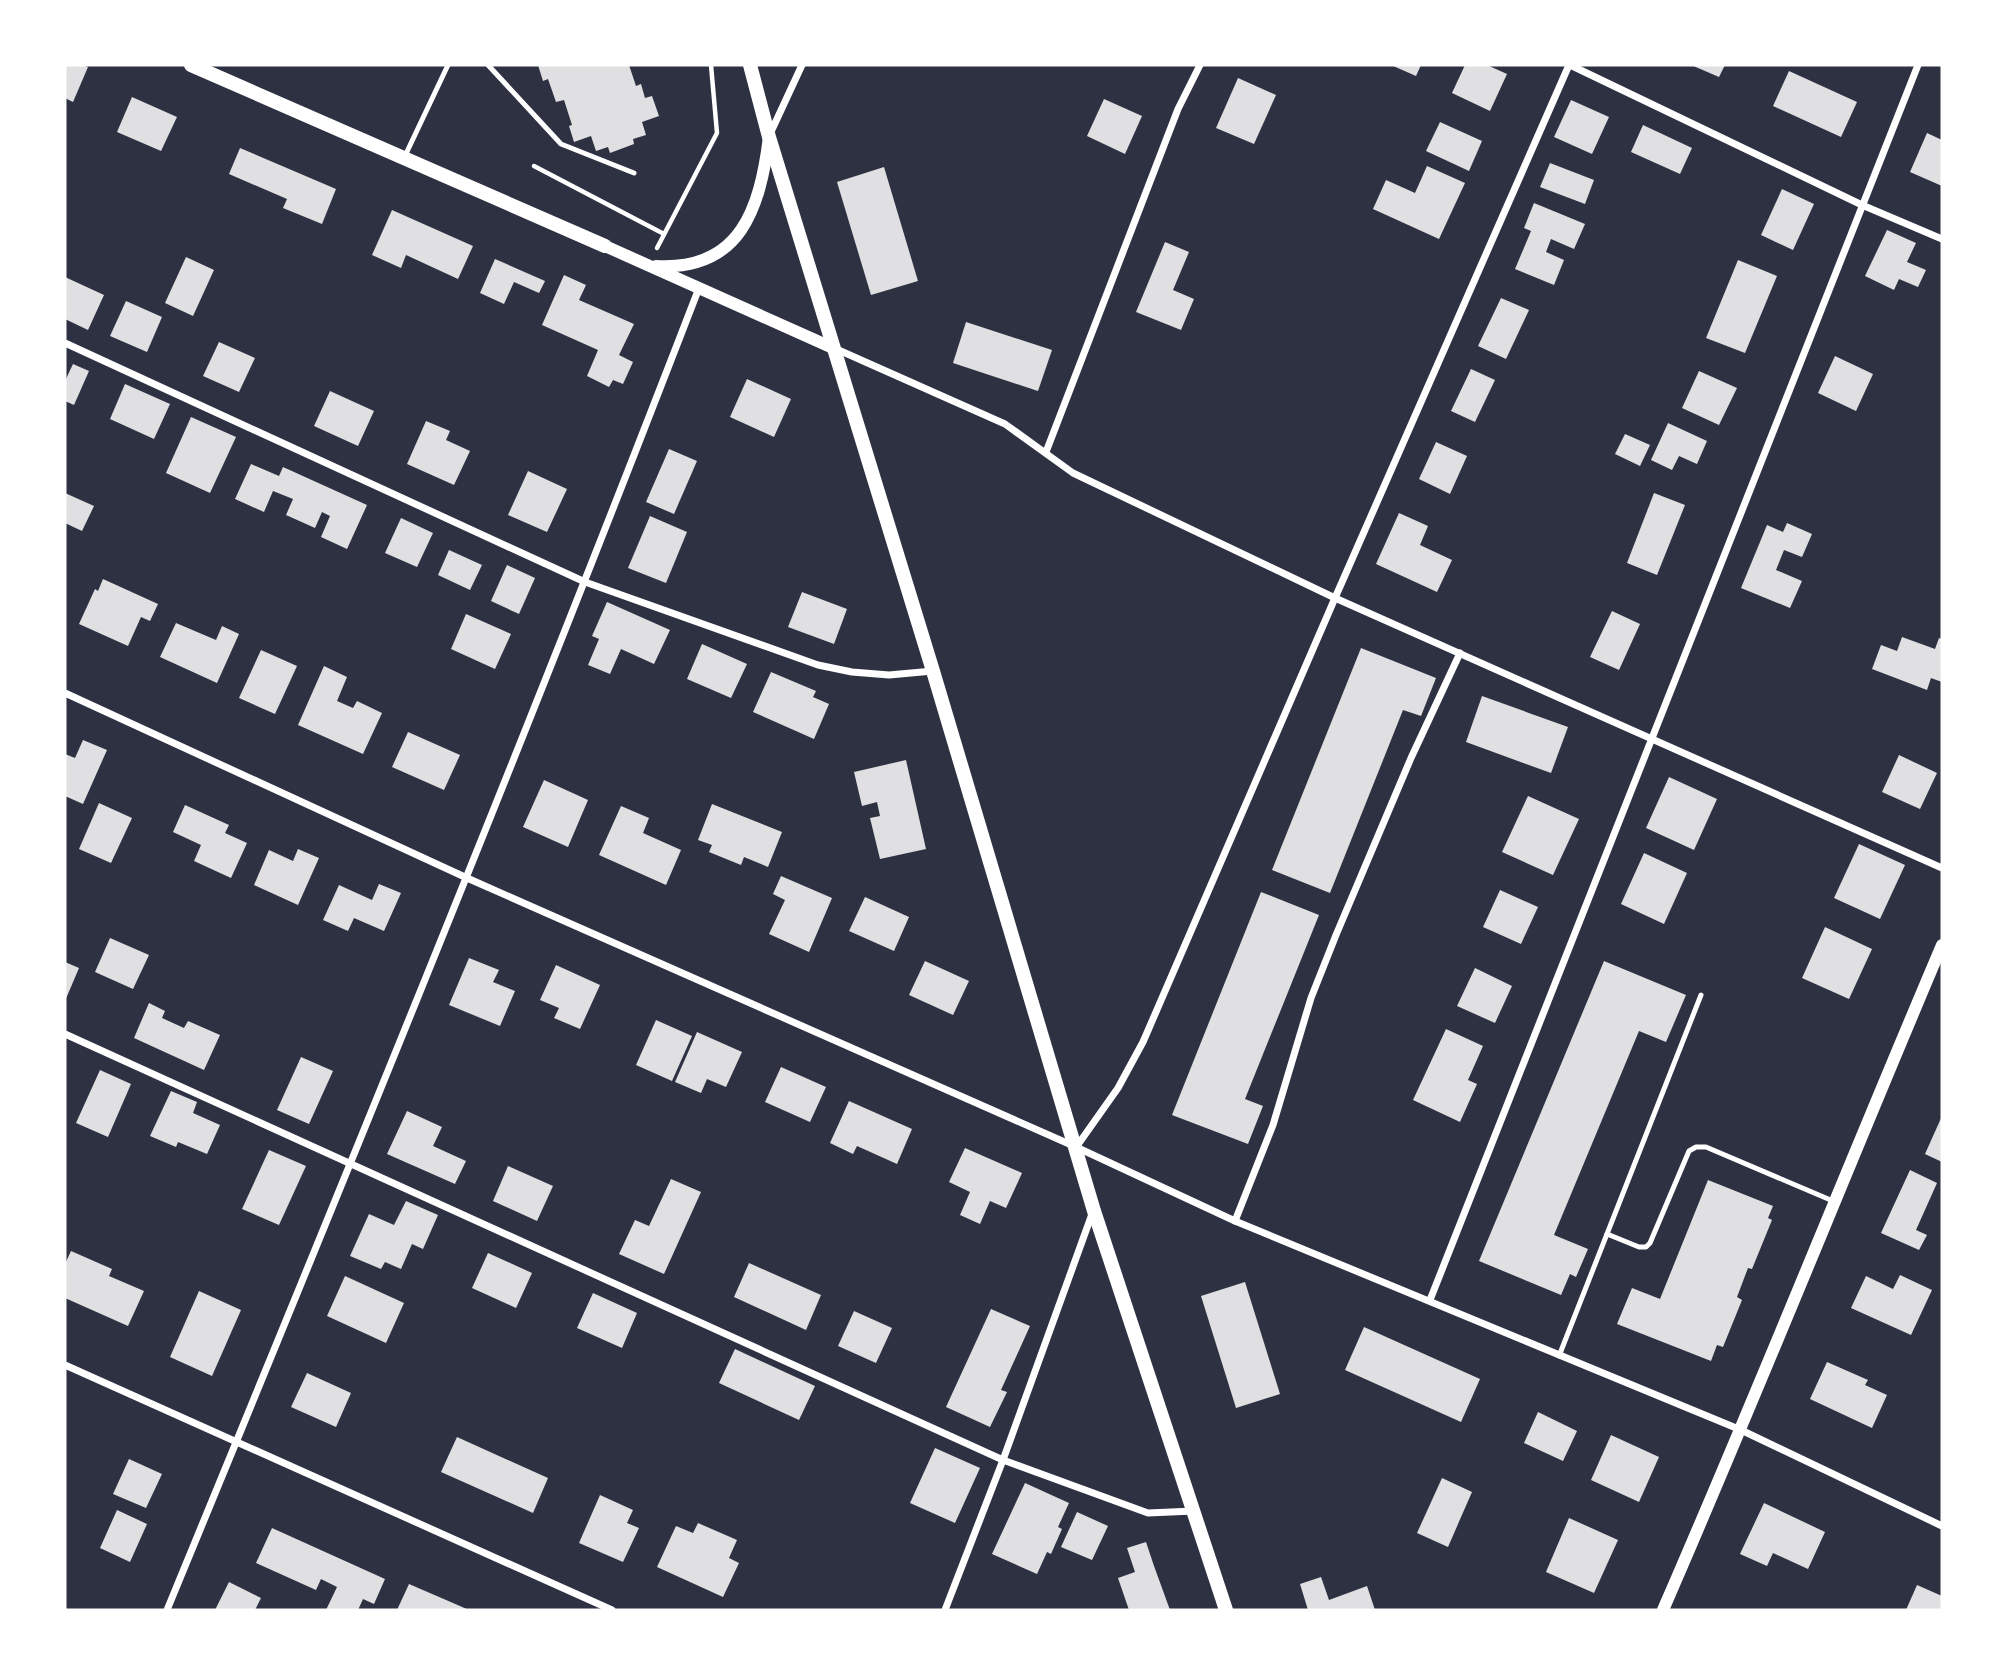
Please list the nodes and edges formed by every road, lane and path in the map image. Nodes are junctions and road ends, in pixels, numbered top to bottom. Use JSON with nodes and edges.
{"nodes":[{"id":1,"x":191,"y":65,"type":"edge"},
{"id":2,"x":448,"y":65,"type":"edge"},
{"id":3,"x":488,"y":65,"type":"edge"},
{"id":4,"x":710,"y":65,"type":"edge"},
{"id":5,"x":750,"y":65,"type":"edge"},
{"id":6,"x":802,"y":65,"type":"edge"},
{"id":7,"x":1200,"y":65,"type":"edge"},
{"id":8,"x":1569,"y":65,"type":"edge"},
{"id":9,"x":1918,"y":65,"type":"edge"},
{"id":10,"x":769,"y":137,"type":"junction"},
{"id":11,"x":404,"y":158,"type":"junction"},
{"id":12,"x":534,"y":166,"type":"dead end"},
{"id":13,"x":634,"y":173,"type":"dead end"},
{"id":14,"x":1862,"y":205,"type":"junction"},
{"id":15,"x":664,"y":234,"type":"junction"},
{"id":16,"x":1942,"y":239,"type":"edge"},
{"id":17,"x":604,"y":246,"type":"joint"},
{"id":18,"x":648,"y":265,"type":"junction"},
{"id":19,"x":699,"y":288,"type":"junction"},
{"id":20,"x":65,"y":343,"type":"edge"},
{"id":21,"x":833,"y":348,"type":"junction"},
{"id":22,"x":1046,"y":452,"type":"junction"},
{"id":23,"x":585,"y":582,"type":"junction"},
{"id":24,"x":1335,"y":598,"type":"junction"},
{"id":25,"x":1460,"y":653,"type":"junction"},
{"id":26,"x":933,"y":671,"type":"junction"},
{"id":27,"x":65,"y":693,"type":"edge"},
{"id":28,"x":1652,"y":737,"type":"junction"},
{"id":29,"x":1942,"y":868,"type":"edge"},
{"id":30,"x":467,"y":878,"type":"junction"},
{"id":31,"x":1942,"y":945,"type":"edge"},
{"id":32,"x":1701,"y":995,"type":"dead end"},
{"id":33,"x":65,"y":1034,"type":"edge"},
{"id":34,"x":1076,"y":1147,"type":"junction"},
{"id":35,"x":349,"y":1163,"type":"junction"},
{"id":36,"x":1833,"y":1202,"type":"junction"},
{"id":37,"x":1094,"y":1210,"type":"junction"},
{"id":38,"x":1235,"y":1221,"type":"junction"},
{"id":39,"x":1607,"y":1234,"type":"junction"},
{"id":40,"x":1430,"y":1300,"type":"junction"},
{"id":41,"x":1559,"y":1356,"type":"junction"},
{"id":42,"x":65,"y":1365,"type":"edge"},
{"id":43,"x":1741,"y":1430,"type":"junction"},
{"id":44,"x":236,"y":1441,"type":"junction"},
{"id":45,"x":1003,"y":1460,"type":"junction"},
{"id":46,"x":1194,"y":1511,"type":"junction"},
{"id":47,"x":1942,"y":1525,"type":"edge"},
{"id":48,"x":167,"y":1610,"type":"edge"},
{"id":49,"x":612,"y":1610,"type":"edge"},
{"id":50,"x":945,"y":1610,"type":"edge"},
{"id":51,"x":1226,"y":1610,"type":"edge"},
{"id":52,"x":1663,"y":1610,"type":"edge"}],
"edges":[{"from":1,"to":11,"type":"main road"},
{"from":2,"to":11,"type":"lane"},
{"from":3,"to":13,"type":"lane"},
{"from":4,"to":15,"type":"path"},
{"from":5,"to":10,"type":"main road"},
{"from":6,"to":10,"type":"street"},
{"from":7,"to":22,"type":"street"},
{"from":8,"to":14,"type":"street"},
{"from":8,"to":24,"type":"street"},
{"from":9,"to":14,"type":"street"},
{"from":10,"to":18,"type":"street"},
{"from":10,"to":21,"type":"main road"},
{"from":11,"to":17,"type":"main road"},
{"from":12,"to":15,"type":"path"},
{"from":14,"to":16,"type":"street"},
{"from":14,"to":28,"type":"street"},
{"from":15,"to":18,"type":"path"},
{"from":17,"to":18,"type":"street"},
{"from":18,"to":19,"type":"street"},
{"from":19,"to":21,"type":"street"},
{"from":19,"to":23,"type":"street"},
{"from":20,"to":23,"type":"street"},
{"from":21,"to":22,"type":"street"},
{"from":21,"to":26,"type":"main road"},
{"from":22,"to":24,"type":"street"},
{"from":23,"to":26,"type":"street"},
{"from":23,"to":30,"type":"street"},
{"from":24,"to":25,"type":"street"},
{"from":24,"to":34,"type":"street"},
{"from":25,"to":28,"type":"street"},
{"from":25,"to":38,"type":"street"},
{"from":26,"to":34,"type":"main road"},
{"from":27,"to":30,"type":"street"},
{"from":28,"to":29,"type":"street"},
{"from":28,"to":40,"type":"street"},
{"from":30,"to":34,"type":"street"},
{"from":30,"to":35,"type":"street"},
{"from":31,"to":36,"type":"street"},
{"from":32,"to":39,"type":"lane"},
{"from":33,"to":35,"type":"street"},
{"from":34,"to":37,"type":"main road"},
{"from":34,"to":38,"type":"street"},
{"from":35,"to":44,"type":"street"},
{"from":35,"to":45,"type":"street"},
{"from":36,"to":39,"type":"lane"},
{"from":36,"to":43,"type":"street"},
{"from":37,"to":45,"type":"street"},
{"from":37,"to":46,"type":"main road"},
{"from":38,"to":40,"type":"street"},
{"from":39,"to":41,"type":"lane"},
{"from":40,"to":41,"type":"street"},
{"from":41,"to":43,"type":"street"},
{"from":42,"to":44,"type":"street"},
{"from":43,"to":47,"type":"street"},
{"from":43,"to":52,"type":"street"},
{"from":44,"to":48,"type":"street"},
{"from":44,"to":49,"type":"street"},
{"from":45,"to":46,"type":"street"},
{"from":45,"to":50,"type":"street"},
{"from":46,"to":51,"type":"main road"}]}
